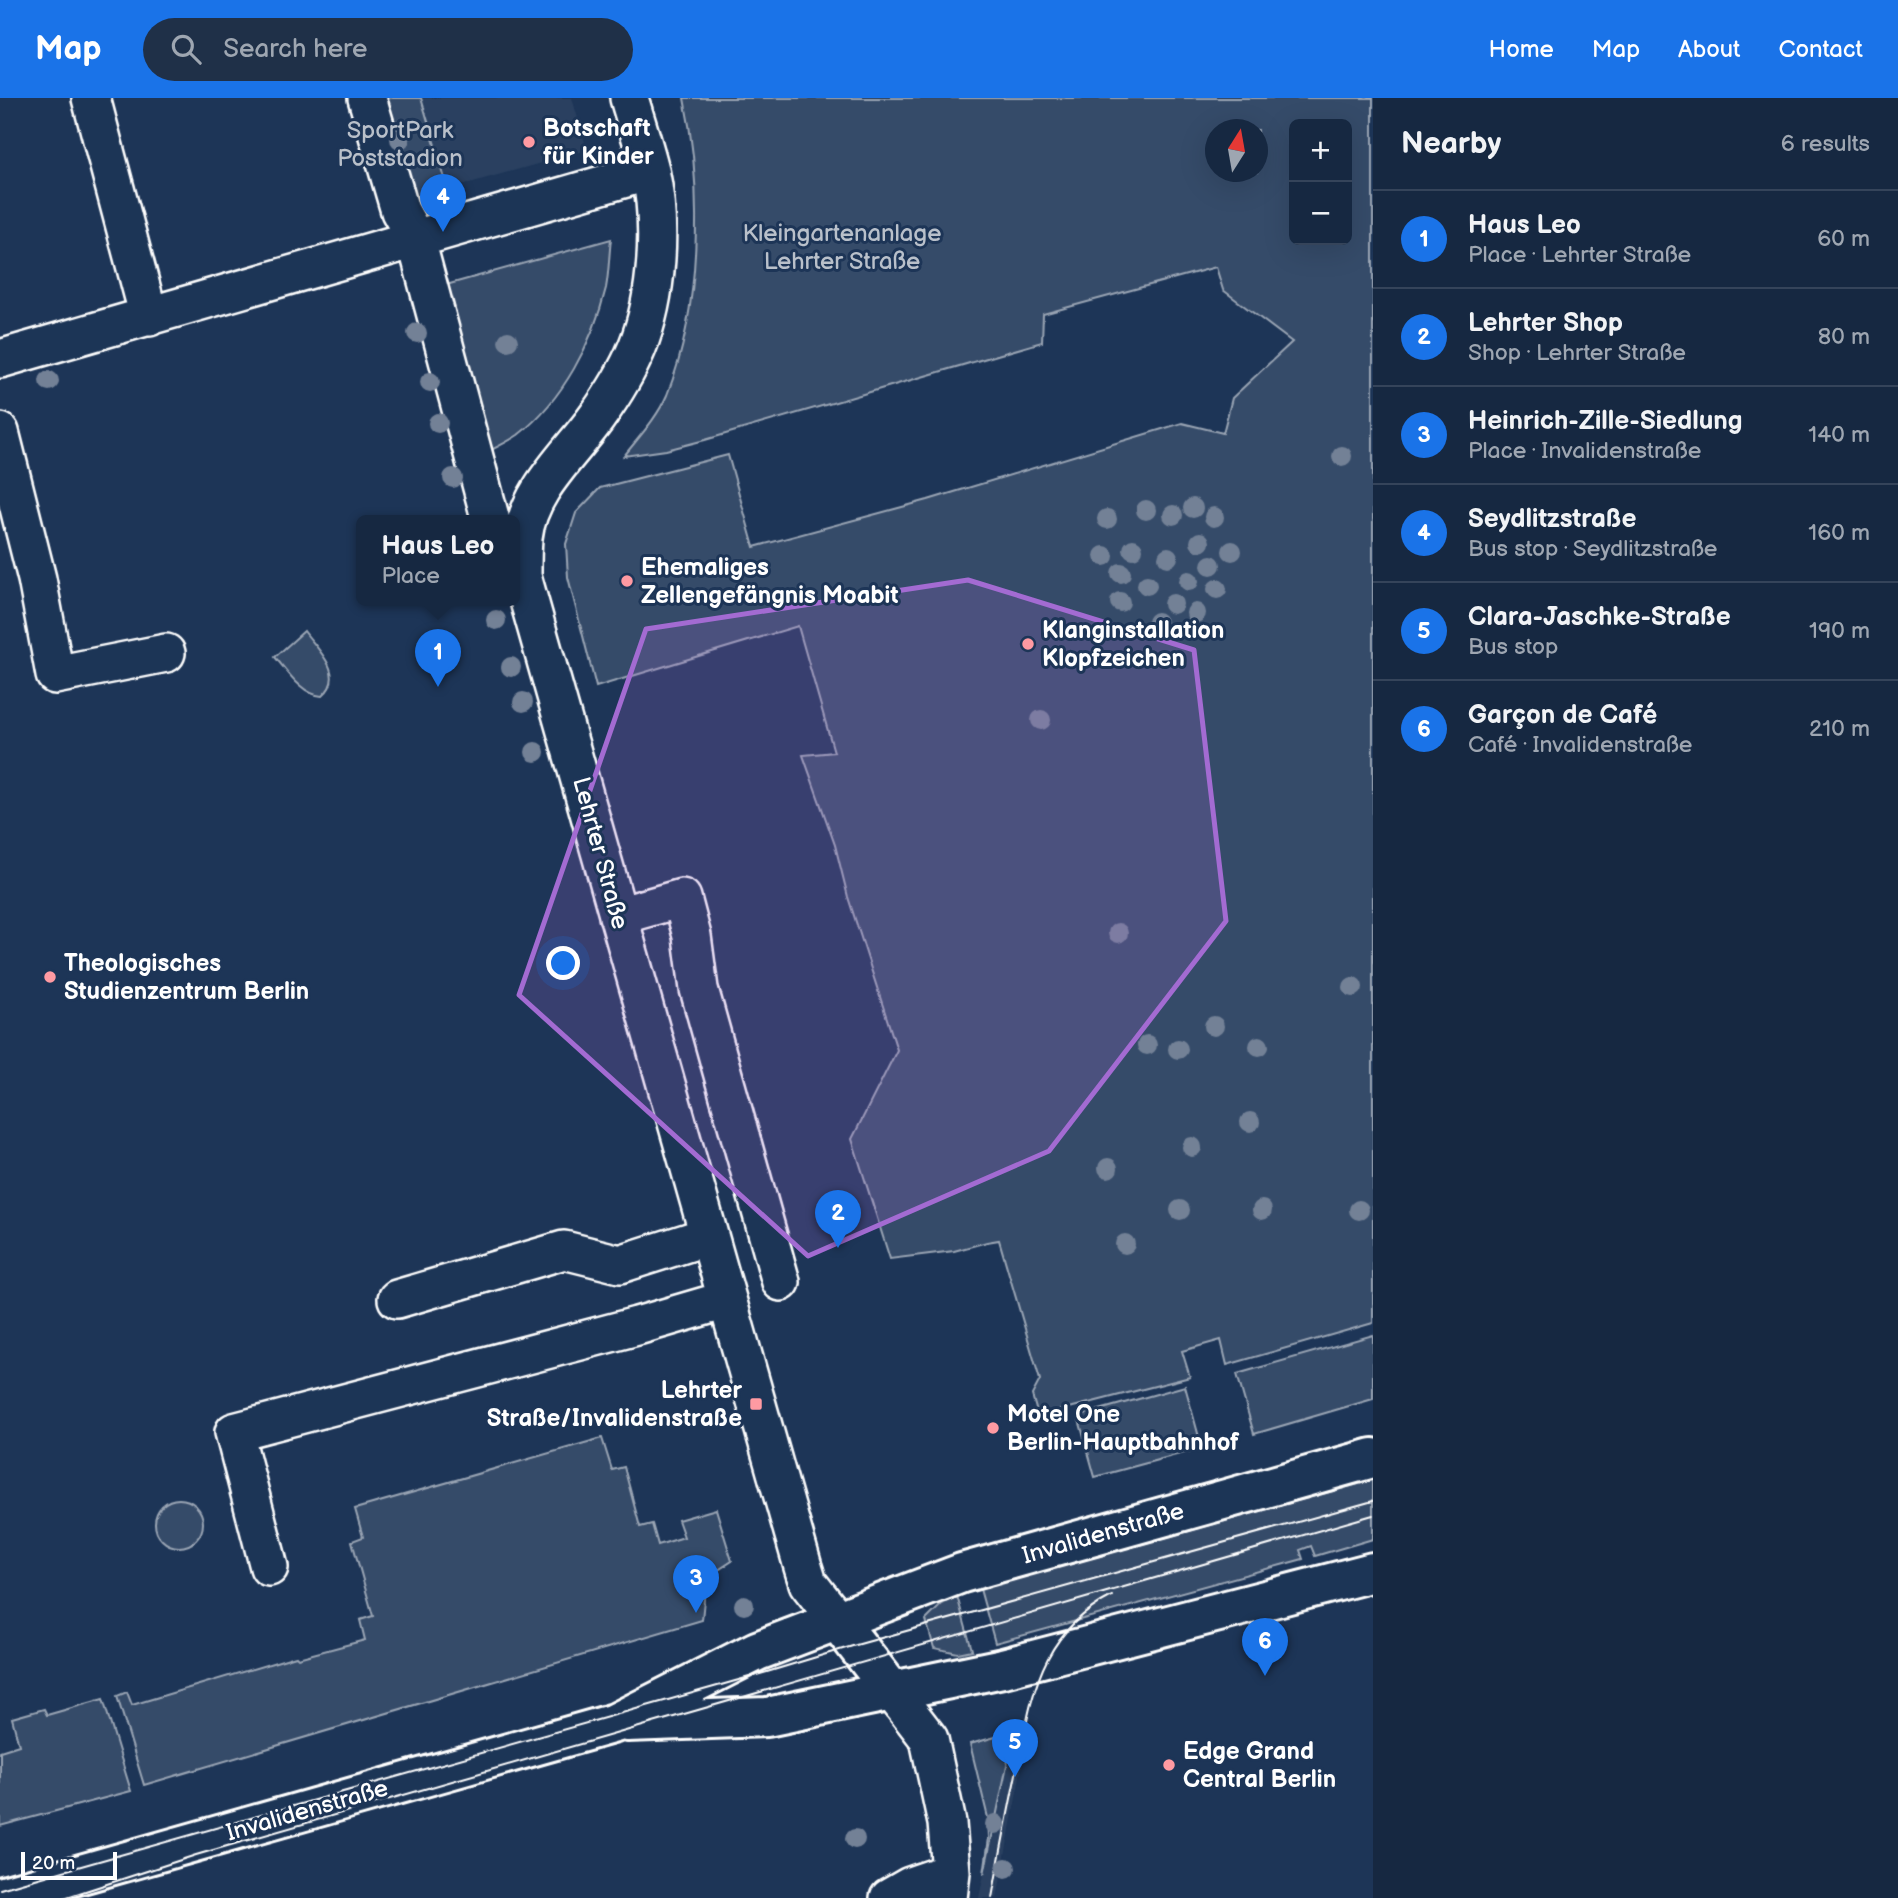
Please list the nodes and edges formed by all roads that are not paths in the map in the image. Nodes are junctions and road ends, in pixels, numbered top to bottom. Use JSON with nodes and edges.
{"nodes":[{"id":1,"x":91,"y":98,"type":"edge"},
{"id":2,"x":367,"y":98,"type":"edge"},
{"id":3,"x":629,"y":98,"type":"edge"},
{"id":4,"x":650,"y":171,"type":"junction"},
{"id":5,"x":416,"y":240,"type":"junction"},
{"id":6,"x":149,"y":317,"type":"junction"},
{"id":7,"x":0,"y":359,"type":"edge"},
{"id":8,"x":0,"y":432,"type":"edge"},
{"id":9,"x":489,"y":515,"type":"edge"},
{"id":10,"x":520,"y":562,"type":"edge"},
{"id":11,"x":520,"y":573,"type":"edge"},
{"id":12,"x":166,"y":653,"type":"dead end"},
{"id":13,"x":618,"y":916,"type":"junction"},
{"id":14,"x":708,"y":1236,"type":"junction"},
{"id":15,"x":781,"y":1282,"type":"dead end"},
{"id":16,"x":397,"y":1299,"type":"dead end"},
{"id":17,"x":726,"y":1300,"type":"junction"},
{"id":18,"x":1373,"y":1458,"type":"edge"},
{"id":19,"x":269,"y":1567,"type":"dead end"},
{"id":20,"x":1373,"y":1572,"type":"edge"},
{"id":21,"x":837,"y":1620,"type":"junction"},
{"id":22,"x":892,"y":1691,"type":"junction"},
{"id":23,"x":615,"y":1723,"type":"junction"},
{"id":24,"x":949,"y":1885,"type":"edge"},
{"id":25,"x":46,"y":1891,"type":"edge"},
{"id":26,"x":0,"y":1897,"type":"edge"},
{"id":27,"x":889,"y":1898,"type":"edge"}],
"edges":[{"from":1,"to":6,"type":"street"},
{"from":2,"to":5,"type":"street"},
{"from":3,"to":4,"type":"street","name":"Lehrter Straße"},
{"from":4,"to":5,"type":"street"},
{"from":4,"to":10,"type":"street","name":"Lehrter Straße"},
{"from":5,"to":6,"type":"street"},
{"from":5,"to":9,"type":"street"},
{"from":6,"to":7,"type":"street"},
{"from":8,"to":12,"type":"street"},
{"from":11,"to":13,"type":"street","name":"Lehrter Straße"},
{"from":13,"to":14,"type":"street","name":"Lehrter Straße"},
{"from":13,"to":15,"type":"street"},
{"from":14,"to":16,"type":"street"},
{"from":14,"to":17,"type":"street","name":"Lehrter Straße"},
{"from":17,"to":19,"type":"street"},
{"from":17,"to":21,"type":"street","name":"Lehrter Straße"},
{"from":18,"to":21,"type":"main road","name":"Invalidenstraße"},
{"from":20,"to":22,"type":"main road","name":"Invalidenstraße"},
{"from":21,"to":22,"type":"main road"},
{"from":21,"to":23,"type":"main road","name":"Invalidenstraße"},
{"from":22,"to":23,"type":"main road","name":"Invalidenstraße"},
{"from":22,"to":24,"type":"street"},
{"from":23,"to":25,"type":"main road","name":"Invalidenstraße"},
{"from":24,"to":27,"type":"street"},
{"from":25,"to":26,"type":"main road","name":"Invalidenstraße"}]}
